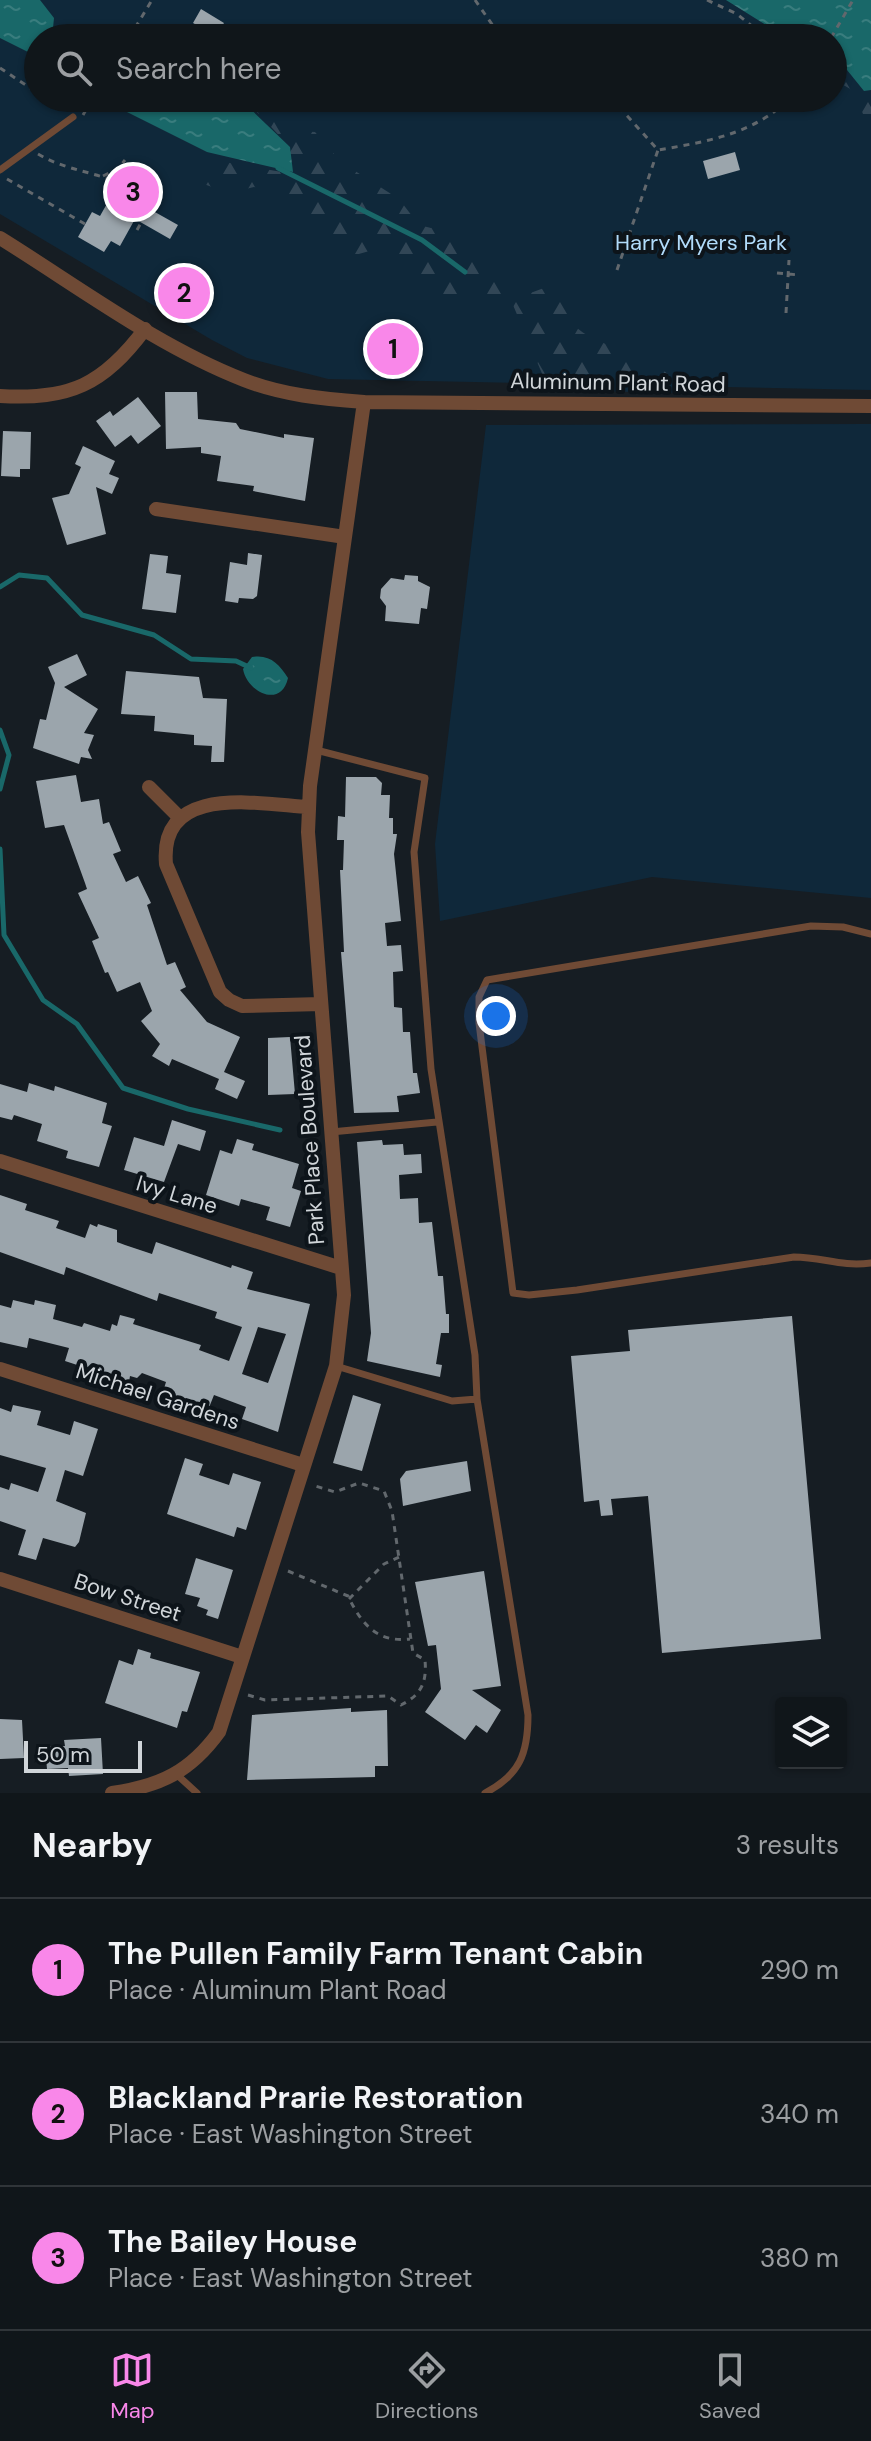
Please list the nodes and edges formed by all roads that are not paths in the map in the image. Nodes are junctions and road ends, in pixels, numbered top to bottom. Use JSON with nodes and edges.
{"nodes":[{"id":1,"x":73,"y":117,"type":"dead end"},
{"id":2,"x":0,"y":173,"type":"edge"},
{"id":3,"x":0,"y":238,"type":"edge"},
{"id":4,"x":145,"y":329,"type":"junction"},
{"id":5,"x":0,"y":396,"type":"edge"},
{"id":6,"x":364,"y":402,"type":"junction"},
{"id":7,"x":871,"y":406,"type":"edge"},
{"id":8,"x":156,"y":509,"type":"dead end"},
{"id":9,"x":345,"y":537,"type":"junction"},
{"id":10,"x":316,"y":750,"type":"junction"},
{"id":11,"x":149,"y":787,"type":"dead end"},
{"id":12,"x":309,"y":807,"type":"junction"},
{"id":13,"x":179,"y":817,"type":"junction"},
{"id":14,"x":871,"y":934,"type":"edge"},
{"id":15,"x":321,"y":1004,"type":"junction"},
{"id":16,"x":437,"y":1122,"type":"junction"},
{"id":17,"x":331,"y":1132,"type":"junction"},
{"id":18,"x":0,"y":1161,"type":"edge"},
{"id":19,"x":871,"y":1263,"type":"edge"},
{"id":20,"x":341,"y":1268,"type":"junction"},
{"id":21,"x":336,"y":1366,"type":"junction"},
{"id":22,"x":0,"y":1369,"type":"edge"},
{"id":23,"x":477,"y":1399,"type":"junction"},
{"id":24,"x":303,"y":1465,"type":"junction"},
{"id":25,"x":0,"y":1579,"type":"edge"},
{"id":26,"x":242,"y":1657,"type":"junction"},
{"id":27,"x":175,"y":1773,"type":"junction"},
{"id":28,"x":112,"y":1793,"type":"edge"},
{"id":29,"x":197,"y":1793,"type":"edge"},
{"id":30,"x":485,"y":1793,"type":"edge"}],
"edges":[{"from":1,"to":2,"type":"lane"},
{"from":3,"to":4,"type":"street","name":"Aluminum Plant Road"},
{"from":4,"to":5,"type":"street"},
{"from":4,"to":6,"type":"street","name":"Aluminum Plant Road"},
{"from":6,"to":7,"type":"street","name":"Aluminum Plant Road"},
{"from":6,"to":9,"type":"street","name":"Park Place Boulevard"},
{"from":8,"to":9,"type":"street"},
{"from":9,"to":10,"type":"street","name":"Park Place Boulevard"},
{"from":10,"to":12,"type":"street","name":"Park Place Boulevard"},
{"from":10,"to":16,"type":"lane"},
{"from":11,"to":13,"type":"street"},
{"from":12,"to":13,"type":"street"},
{"from":12,"to":15,"type":"street","name":"Park Place Boulevard"},
{"from":13,"to":15,"type":"street"},
{"from":14,"to":19,"type":"lane"},
{"from":15,"to":17,"type":"street","name":"Park Place Boulevard"},
{"from":16,"to":17,"type":"lane"},
{"from":16,"to":23,"type":"lane"},
{"from":17,"to":20,"type":"street","name":"Park Place Boulevard"},
{"from":18,"to":20,"type":"street","name":"Ivy Lane"},
{"from":20,"to":21,"type":"street","name":"Park Place Boulevard"},
{"from":21,"to":23,"type":"lane"},
{"from":21,"to":24,"type":"street","name":"Park Place Boulevard"},
{"from":22,"to":24,"type":"street","name":"Michael Gardens"},
{"from":23,"to":30,"type":"lane"},
{"from":24,"to":26,"type":"street","name":"Park Place Boulevard"},
{"from":25,"to":26,"type":"street","name":"Bow Street"},
{"from":26,"to":27,"type":"street","name":"Park Place Boulevard"},
{"from":27,"to":28,"type":"street","name":"Park Place Boulevard"},
{"from":27,"to":29,"type":"lane"}]}
